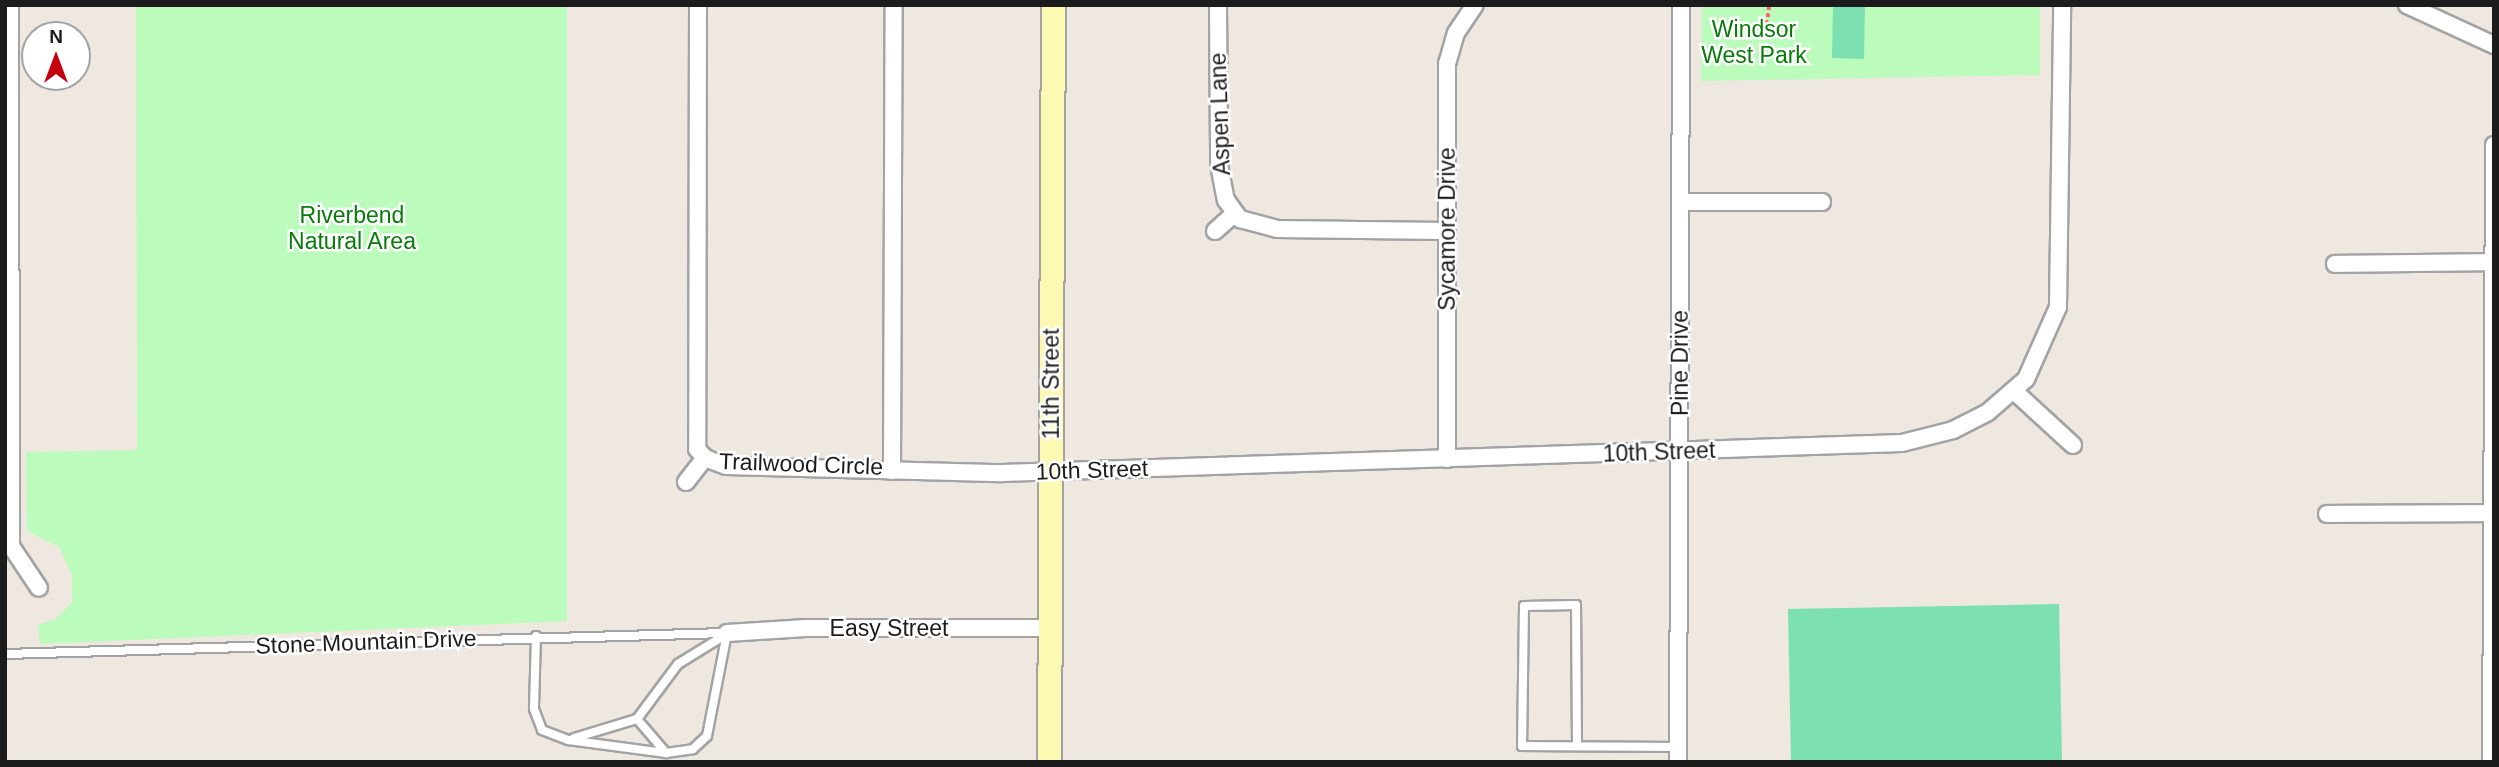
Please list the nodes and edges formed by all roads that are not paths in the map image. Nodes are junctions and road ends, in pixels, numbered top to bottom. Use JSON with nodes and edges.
{"nodes":[{"id":1,"x":9,"y":5,"type":"edge"},
{"id":2,"x":698,"y":5,"type":"edge"},
{"id":3,"x":894,"y":5,"type":"edge"},
{"id":4,"x":1053,"y":5,"type":"edge"},
{"id":5,"x":1217,"y":5,"type":"edge"},
{"id":6,"x":1475,"y":5,"type":"edge"},
{"id":7,"x":1681,"y":5,"type":"edge"},
{"id":8,"x":2062,"y":5,"type":"edge"},
{"id":9,"x":2407,"y":5,"type":"edge"},
{"id":10,"x":2494,"y":45,"type":"edge"},
{"id":11,"x":2494,"y":145,"type":"edge"},
{"id":12,"x":1681,"y":202,"type":"junction"},
{"id":13,"x":1822,"y":202,"type":"dead end"},
{"id":14,"x":1235,"y":213,"type":"junction"},
{"id":15,"x":1215,"y":231,"type":"dead end"},
{"id":16,"x":1446,"y":231,"type":"junction"},
{"id":17,"x":2493,"y":262,"type":"edge"},
{"id":18,"x":2334,"y":264,"type":"dead end"},
{"id":19,"x":2014,"y":391,"type":"junction"},
{"id":20,"x":2073,"y":445,"type":"dead end"},
{"id":21,"x":1679,"y":451,"type":"junction"},
{"id":22,"x":705,"y":458,"type":"junction"},
{"id":23,"x":1447,"y":459,"type":"junction"},
{"id":24,"x":892,"y":471,"type":"junction"},
{"id":25,"x":1051,"y":472,"type":"junction"},
{"id":26,"x":686,"y":482,"type":"dead end"},
{"id":27,"x":2492,"y":513,"type":"edge"},
{"id":28,"x":2327,"y":514,"type":"dead end"},
{"id":29,"x":39,"y":588,"type":"dead end"},
{"id":30,"x":1050,"y":628,"type":"junction"},
{"id":31,"x":727,"y":634,"type":"junction"},
{"id":32,"x":536,"y":636,"type":"junction"},
{"id":33,"x":5,"y":654,"type":"edge"},
{"id":34,"x":637,"y":719,"type":"junction"},
{"id":35,"x":568,"y":740,"type":"junction"},
{"id":36,"x":1577,"y":746,"type":"junction"},
{"id":37,"x":666,"y":753,"type":"junction"},
{"id":38,"x":1678,"y":754,"type":"edge"},
{"id":39,"x":1049,"y":762,"type":"edge"},
{"id":40,"x":2491,"y":762,"type":"edge"}],
"edges":[{"from":1,"to":29,"type":"street"},
{"from":2,"to":22,"type":"street","name":"Trailwood Circle"},
{"from":3,"to":24,"type":"street","name":"Trailwood Circle"},
{"from":4,"to":25,"type":"street","name":"11th Street"},
{"from":5,"to":14,"type":"street","name":"Aspen Lane"},
{"from":6,"to":16,"type":"street","name":"Sycamore Drive"},
{"from":7,"to":12,"type":"street","name":"Pine Drive"},
{"from":8,"to":19,"type":"street","name":"10th Street"},
{"from":9,"to":10,"type":"street"},
{"from":11,"to":17,"type":"street"},
{"from":12,"to":13,"type":"street"},
{"from":12,"to":21,"type":"street","name":"Pine Drive"},
{"from":14,"to":15,"type":"street"},
{"from":14,"to":16,"type":"street"},
{"from":16,"to":23,"type":"street","name":"Sycamore Drive"},
{"from":17,"to":18,"type":"street"},
{"from":17,"to":27,"type":"street"},
{"from":19,"to":20,"type":"street"},
{"from":19,"to":21,"type":"street","name":"10th Street"},
{"from":21,"to":23,"type":"street","name":"10th Street"},
{"from":21,"to":38,"type":"street","name":"Pine Drive"},
{"from":22,"to":24,"type":"street","name":"Trailwood Circle"},
{"from":22,"to":26,"type":"street"},
{"from":23,"to":25,"type":"street","name":"10th Street"},
{"from":24,"to":25,"type":"street","name":"10th Street"},
{"from":25,"to":30,"type":"street","name":"11th Street"},
{"from":27,"to":28,"type":"street"},
{"from":27,"to":40,"type":"street"},
{"from":30,"to":31,"type":"street","name":"Easy Street"},
{"from":30,"to":39,"type":"street","name":"11th Street"},
{"from":31,"to":32,"type":"lane","name":"Stone Mountain Drive"},
{"from":31,"to":34,"type":"lane"},
{"from":31,"to":37,"type":"lane"},
{"from":32,"to":33,"type":"lane","name":"Stone Mountain Drive"},
{"from":32,"to":35,"type":"lane"},
{"from":34,"to":35,"type":"lane"},
{"from":34,"to":37,"type":"lane"},
{"from":35,"to":37,"type":"lane"},
{"from":36,"to":36,"type":"lane"},
{"from":36,"to":38,"type":"lane"}]}
